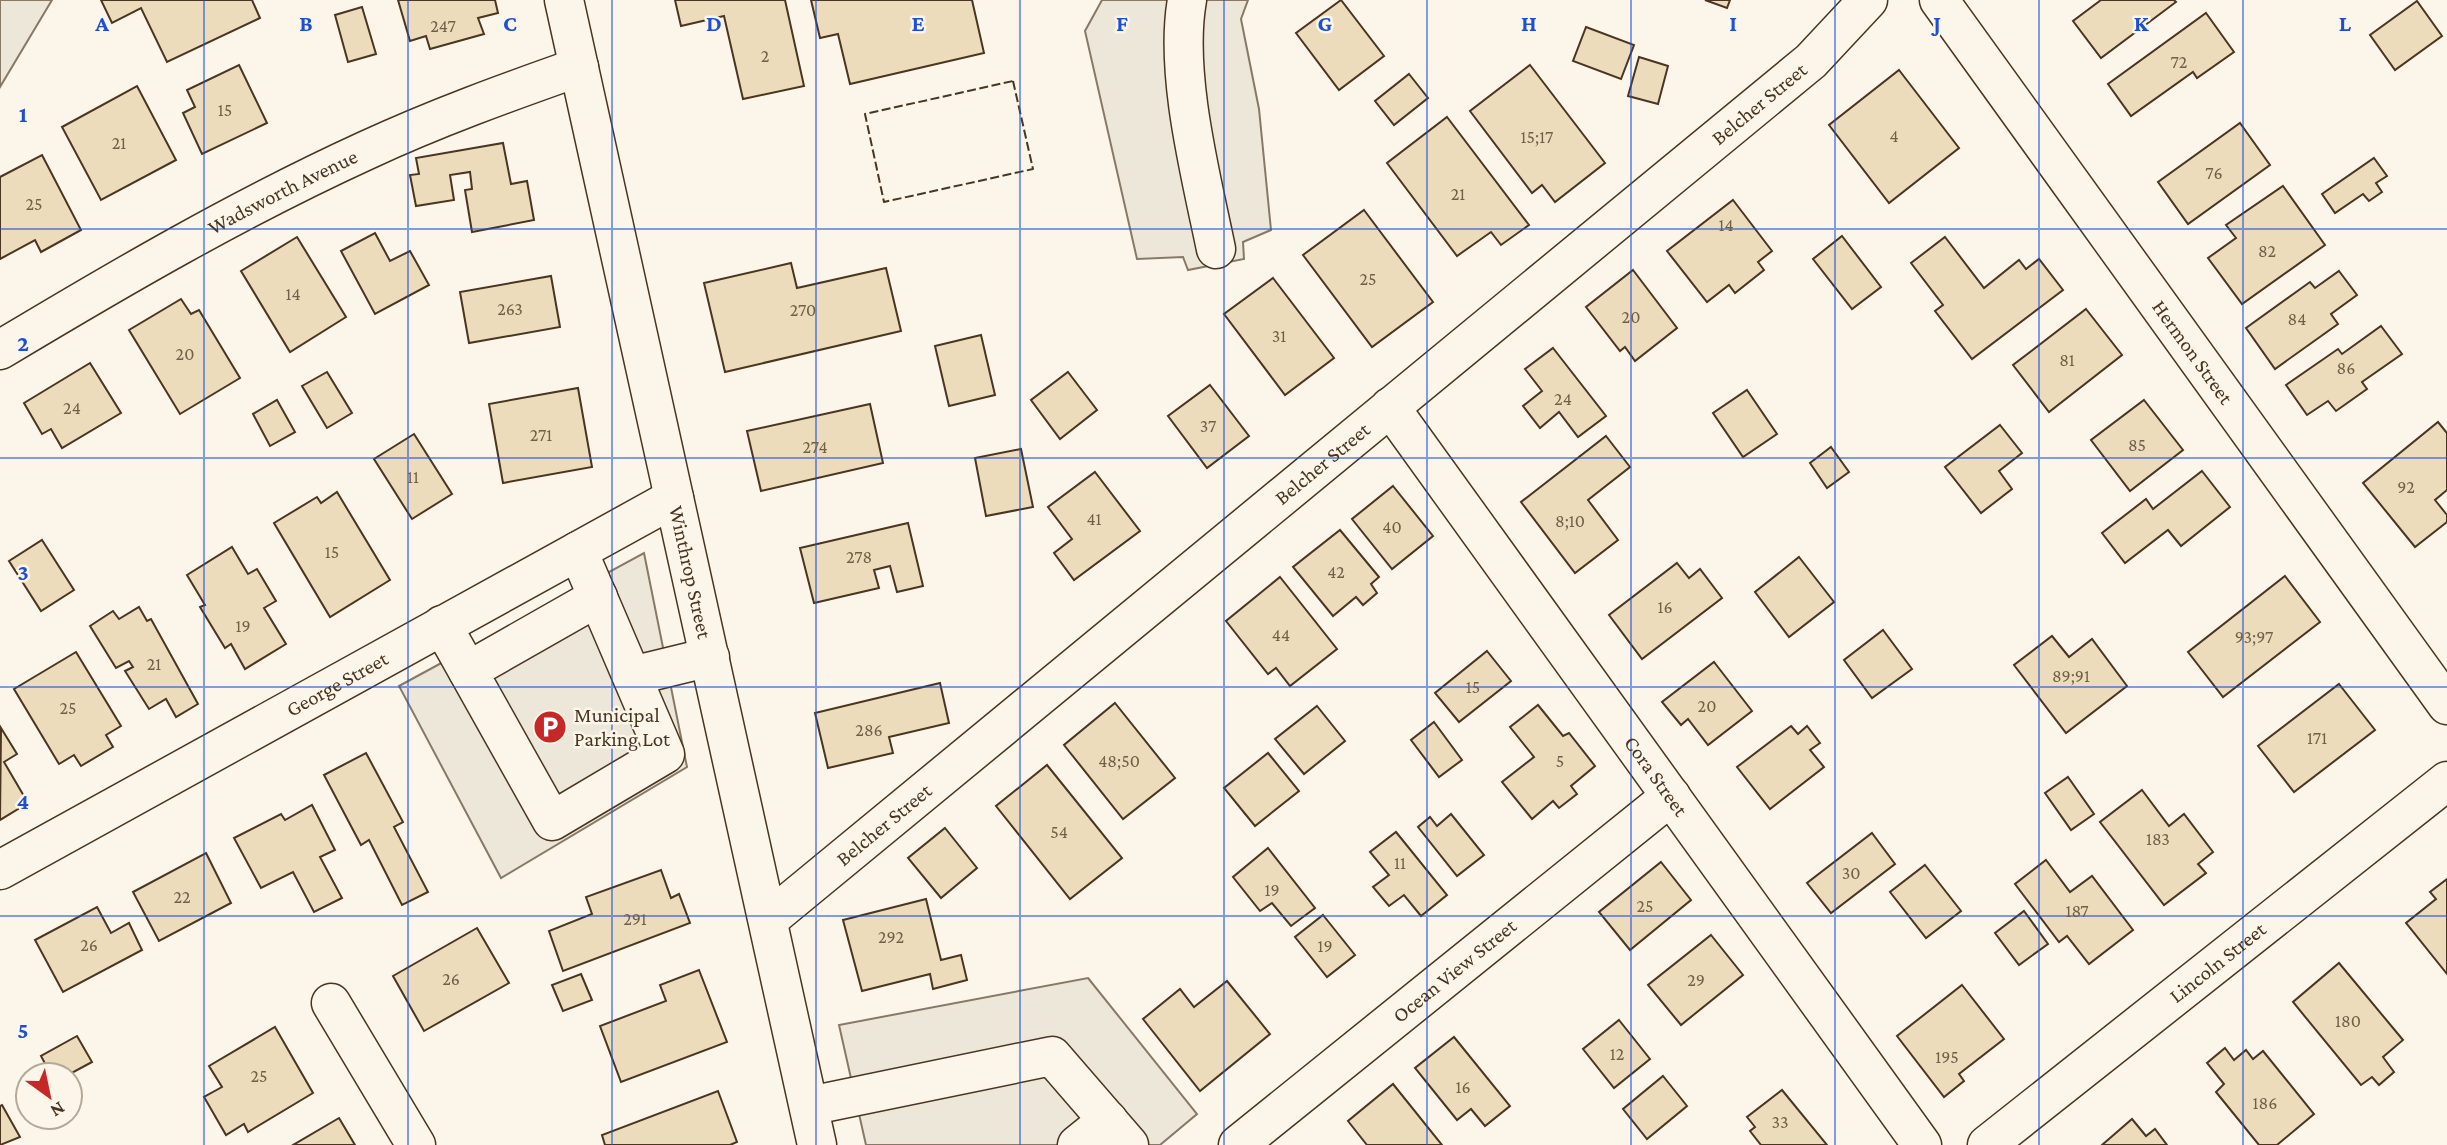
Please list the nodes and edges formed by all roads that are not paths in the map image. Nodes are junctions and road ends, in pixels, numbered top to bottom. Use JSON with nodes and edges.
{"nodes":[{"id":1,"x":564,"y":0,"type":"edge"},
{"id":2,"x":1187,"y":0,"type":"edge"},
{"id":3,"x":1868,"y":0,"type":"edge"},
{"id":4,"x":1939,"y":0,"type":"edge"},
{"id":5,"x":579,"y":67,"type":"junction"},
{"id":6,"x":1216,"y":248,"type":"dead end"},
{"id":7,"x":0,"y":350,"type":"edge"},
{"id":8,"x":1390,"y":407,"type":"junction"},
{"id":9,"x":674,"y":498,"type":"junction"},
{"id":10,"x":578,"y":551,"type":"junction"},
{"id":11,"x":598,"y":597,"type":"junction"},
{"id":12,"x":442,"y":625,"type":"junction"},
{"id":13,"x":710,"y":657,"type":"junction"},
{"id":14,"x":468,"y":671,"type":"junction"},
{"id":15,"x":632,"y":676,"type":"junction"},
{"id":16,"x":2447,"y":705,"type":"edge"},
{"id":17,"x":2447,"y":781,"type":"edge"},
{"id":18,"x":1671,"y":796,"type":"junction"},
{"id":19,"x":0,"y":870,"type":"edge"},
{"id":20,"x":768,"y":920,"type":"junction"},
{"id":21,"x":331,"y":1003,"type":"dead end"},
{"id":22,"x":809,"y":1106,"type":"junction"},
{"id":23,"x":1119,"y":1132,"type":"edge"},
{"id":24,"x":416,"y":1145,"type":"edge"},
{"id":25,"x":817,"y":1145,"type":"edge"},
{"id":26,"x":1077,"y":1145,"type":"edge"},
{"id":27,"x":1238,"y":1145,"type":"edge"},
{"id":28,"x":1922,"y":1145,"type":"edge"},
{"id":29,"x":1987,"y":1145,"type":"edge"}],
"edges":[{"from":1,"to":5,"type":"street","name":"Winthrop Street"},
{"from":2,"to":6,"type":"street"},
{"from":3,"to":8,"type":"street","name":"Belcher Street"},
{"from":4,"to":16,"type":"street","name":"Hermon Street"},
{"from":5,"to":7,"type":"street","name":"Wadsworth Avenue"},
{"from":5,"to":9,"type":"street","name":"Winthrop Street"},
{"from":8,"to":18,"type":"street","name":"Cora Street"},
{"from":8,"to":20,"type":"street","name":"Belcher Street"},
{"from":9,"to":10,"type":"street","name":"George Street"},
{"from":9,"to":13,"type":"street","name":"Winthrop Street"},
{"from":10,"to":11,"type":"street"},
{"from":10,"to":12,"type":"street","name":"George Street"},
{"from":11,"to":14,"type":"street"},
{"from":11,"to":15,"type":"street"},
{"from":12,"to":14,"type":"street"},
{"from":12,"to":19,"type":"street","name":"George Street"},
{"from":13,"to":15,"type":"street"},
{"from":13,"to":20,"type":"street","name":"Winthrop Street"},
{"from":14,"to":15,"type":"street"},
{"from":17,"to":29,"type":"street","name":"Lincoln Street"},
{"from":18,"to":27,"type":"street","name":"Ocean View Street"},
{"from":18,"to":28,"type":"street","name":"Cora Street"},
{"from":20,"to":22,"type":"street","name":"Winthrop Street"},
{"from":21,"to":24,"type":"street"},
{"from":22,"to":23,"type":"street"},
{"from":22,"to":25,"type":"street","name":"Winthrop Street"},
{"from":23,"to":26,"type":"street"}]}
